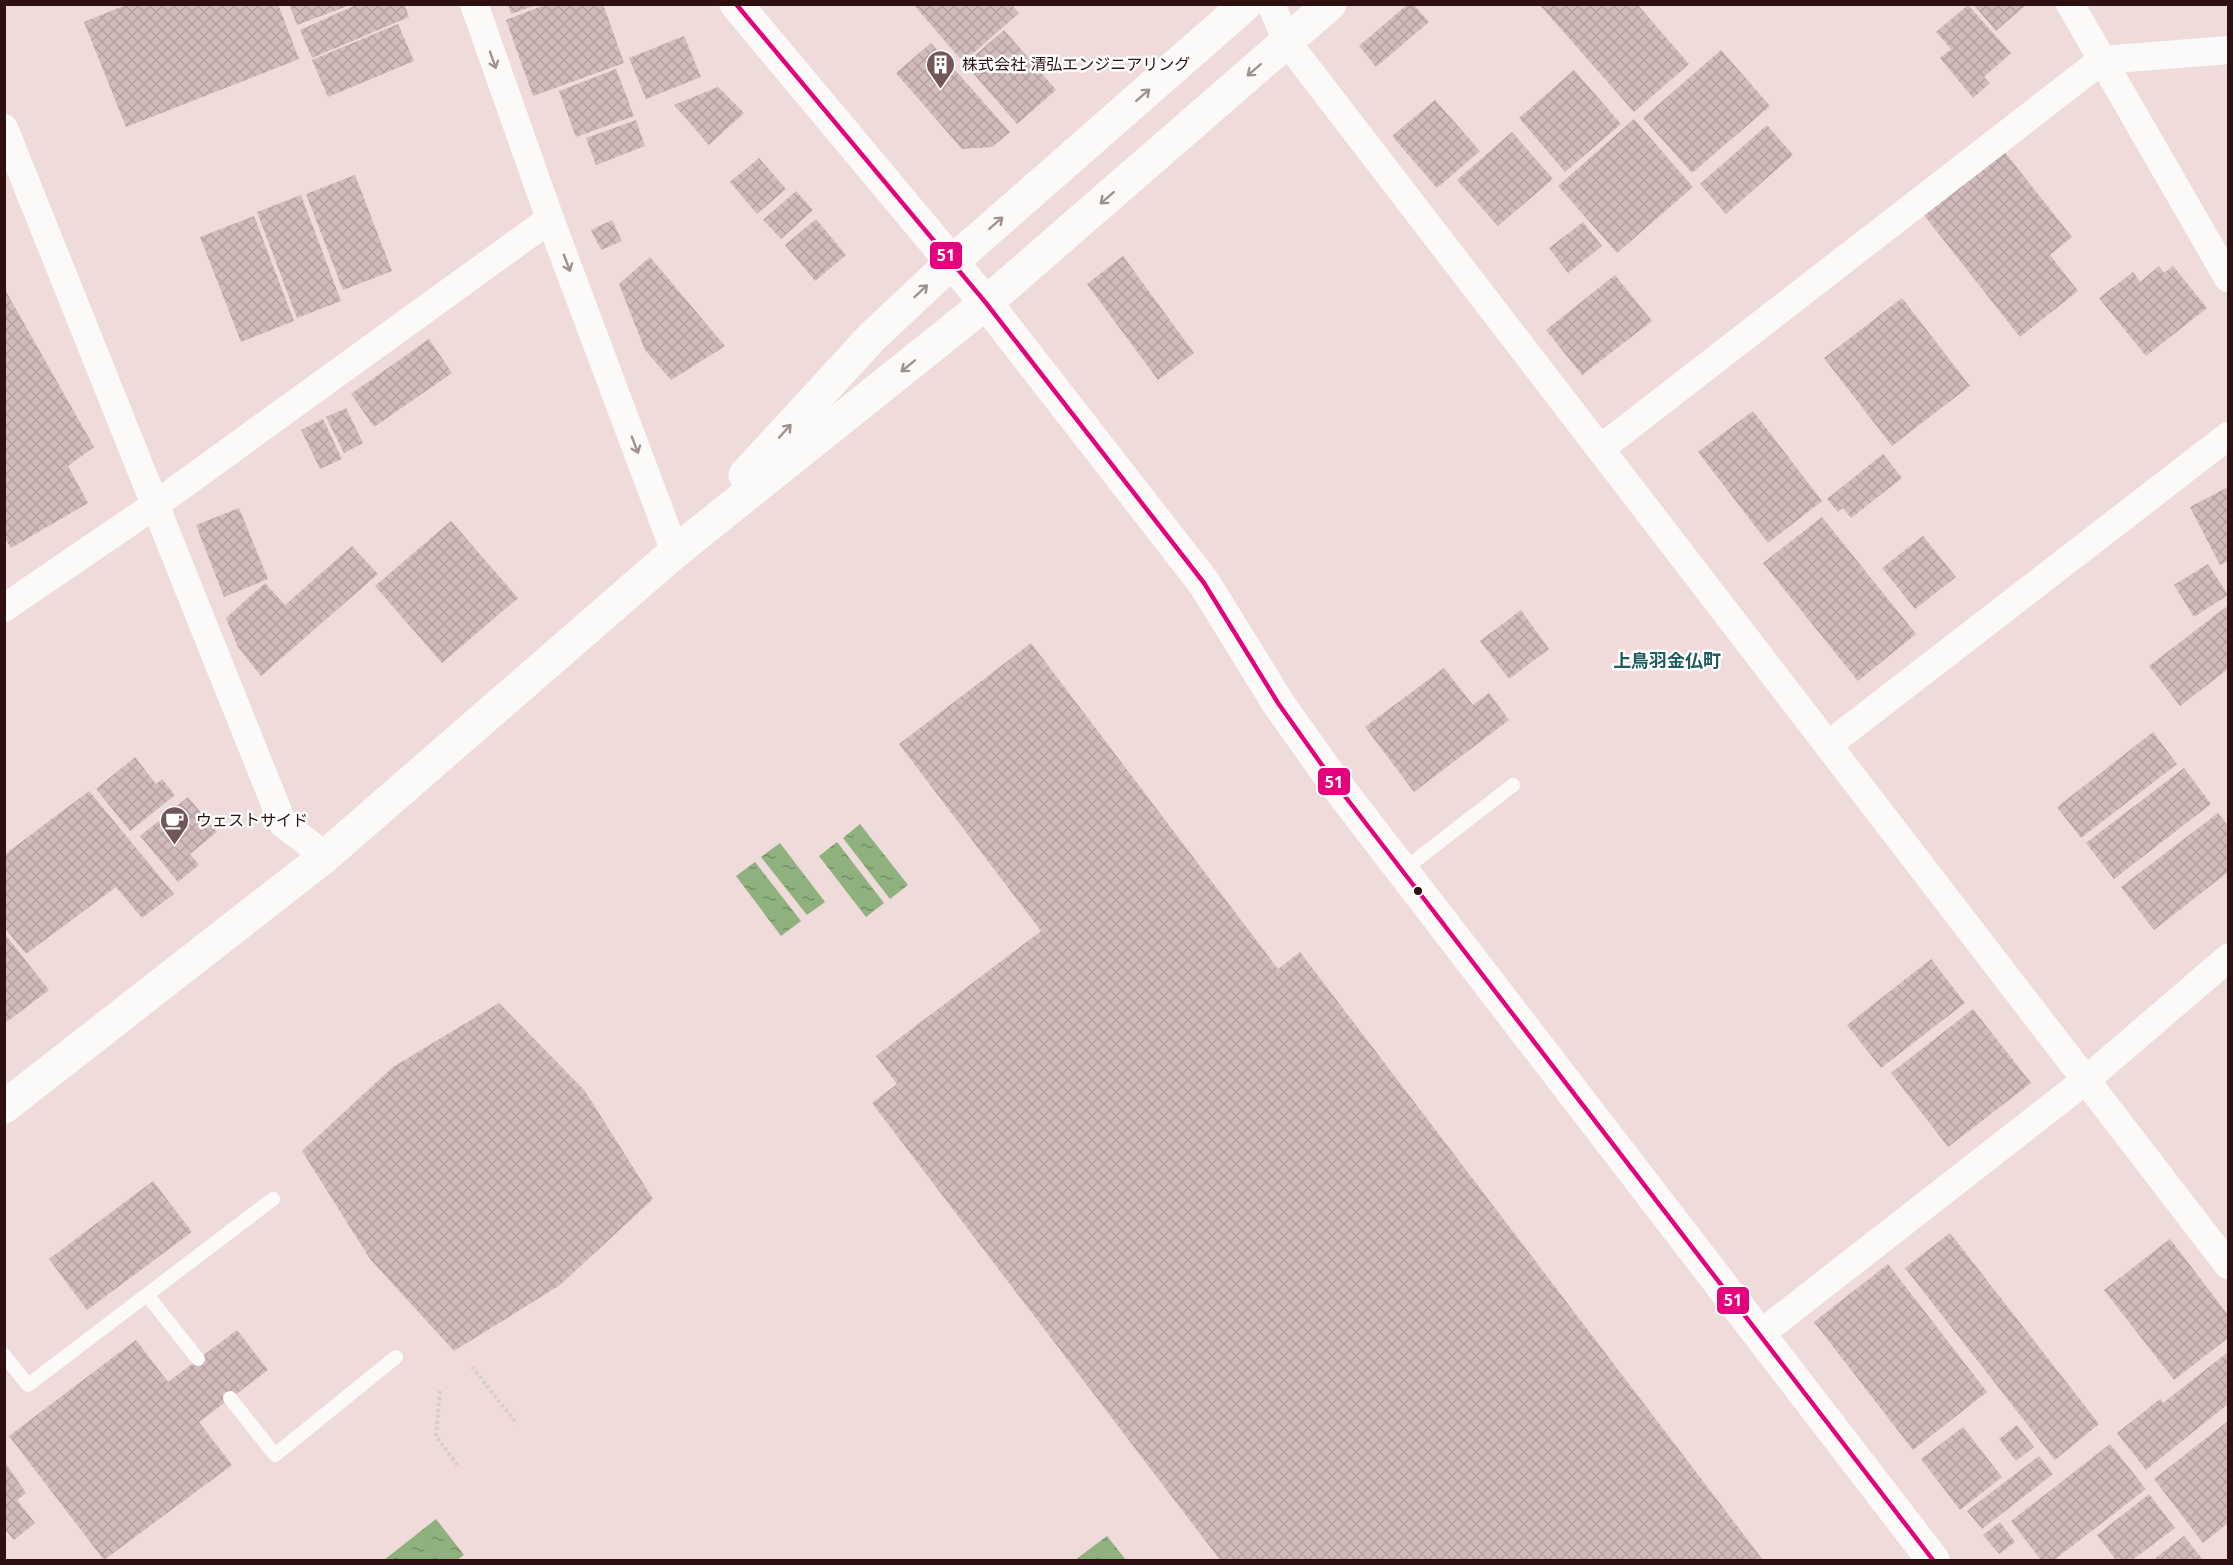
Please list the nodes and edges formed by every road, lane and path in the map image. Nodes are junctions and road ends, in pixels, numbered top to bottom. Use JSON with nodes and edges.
{"nodes":[{"id":1,"x":474,"y":4,"type":"edge"},
{"id":2,"x":736,"y":4,"type":"edge"},
{"id":3,"x":1246,"y":4,"type":"edge"},
{"id":4,"x":1271,"y":4,"type":"edge"},
{"id":5,"x":1330,"y":4,"type":"edge"},
{"id":6,"x":2070,"y":4,"type":"edge"},
{"id":7,"x":1287,"y":42,"type":"junction"},
{"id":8,"x":2229,"y":50,"type":"edge"},
{"id":9,"x":2102,"y":60,"type":"junction"},
{"id":10,"x":4,"y":128,"type":"edge"},
{"id":11,"x":12,"y":169,"type":"edge"},
{"id":12,"x":550,"y":219,"type":"junction"},
{"id":13,"x":952,"y":262,"type":"junction"},
{"id":14,"x":2229,"y":278,"type":"edge"},
{"id":15,"x":986,"y":303,"type":"junction"},
{"id":16,"x":2229,"y":436,"type":"edge"},
{"id":17,"x":1600,"y":449,"type":"junction"},
{"id":18,"x":155,"y":505,"type":"junction"},
{"id":19,"x":675,"y":552,"type":"junction"},
{"id":20,"x":4,"y":608,"type":"edge"},
{"id":21,"x":1828,"y":745,"type":"junction"},
{"id":22,"x":1513,"y":785,"type":"dead end"},
{"id":23,"x":323,"y":858,"type":"junction"},
{"id":24,"x":1402,"y":871,"type":"junction"},
{"id":25,"x":2229,"y":958,"type":"edge"},
{"id":26,"x":2086,"y":1080,"type":"junction"},
{"id":27,"x":4,"y":1107,"type":"edge"},
{"id":28,"x":273,"y":1200,"type":"dead end"},
{"id":29,"x":2229,"y":1265,"type":"edge"},
{"id":30,"x":147,"y":1295,"type":"junction"},
{"id":31,"x":1759,"y":1335,"type":"junction"},
{"id":32,"x":4,"y":1355,"type":"edge"},
{"id":33,"x":396,"y":1357,"type":"dead end"},
{"id":34,"x":198,"y":1359,"type":"dead end"},
{"id":35,"x":472,"y":1366,"type":"dead end"},
{"id":36,"x":441,"y":1392,"type":"dead end"},
{"id":37,"x":230,"y":1398,"type":"dead end"},
{"id":38,"x":516,"y":1424,"type":"dead end"},
{"id":39,"x":459,"y":1467,"type":"dead end"},
{"id":40,"x":1933,"y":1560,"type":"edge"}],
"edges":[{"from":1,"to":12,"type":"street","one_way":true},
{"from":2,"to":13,"type":"street"},
{"from":13,"to":3,"type":"street","one_way":true},
{"from":4,"to":7,"type":"street"},
{"from":5,"to":7,"type":"street"},
{"from":6,"to":9,"type":"street"},
{"from":7,"to":15,"type":"street","one_way":true},
{"from":7,"to":17,"type":"street"},
{"from":8,"to":9,"type":"street"},
{"from":9,"to":14,"type":"street"},
{"from":9,"to":17,"type":"street"},
{"from":10,"to":11,"type":"street"},
{"from":11,"to":18,"type":"street"},
{"from":12,"to":18,"type":"street"},
{"from":12,"to":19,"type":"street","one_way":true},
{"from":13,"to":15,"type":"street"},
{"from":19,"to":13,"type":"street","one_way":true},
{"from":15,"to":19,"type":"street","one_way":true},
{"from":15,"to":24,"type":"street"},
{"from":16,"to":21,"type":"street"},
{"from":17,"to":21,"type":"street"},
{"from":18,"to":20,"type":"street"},
{"from":18,"to":23,"type":"street"},
{"from":19,"to":23,"type":"street"},
{"from":21,"to":26,"type":"street"},
{"from":22,"to":24,"type":"lane"},
{"from":23,"to":27,"type":"street"},
{"from":24,"to":31,"type":"street"},
{"from":25,"to":26,"type":"street"},
{"from":26,"to":29,"type":"street"},
{"from":26,"to":31,"type":"street"},
{"from":28,"to":30,"type":"lane"},
{"from":30,"to":32,"type":"lane"},
{"from":30,"to":34,"type":"lane"},
{"from":31,"to":40,"type":"street"},
{"from":33,"to":37,"type":"lane"},
{"from":35,"to":38,"type":"path"},
{"from":36,"to":39,"type":"path"}]}
